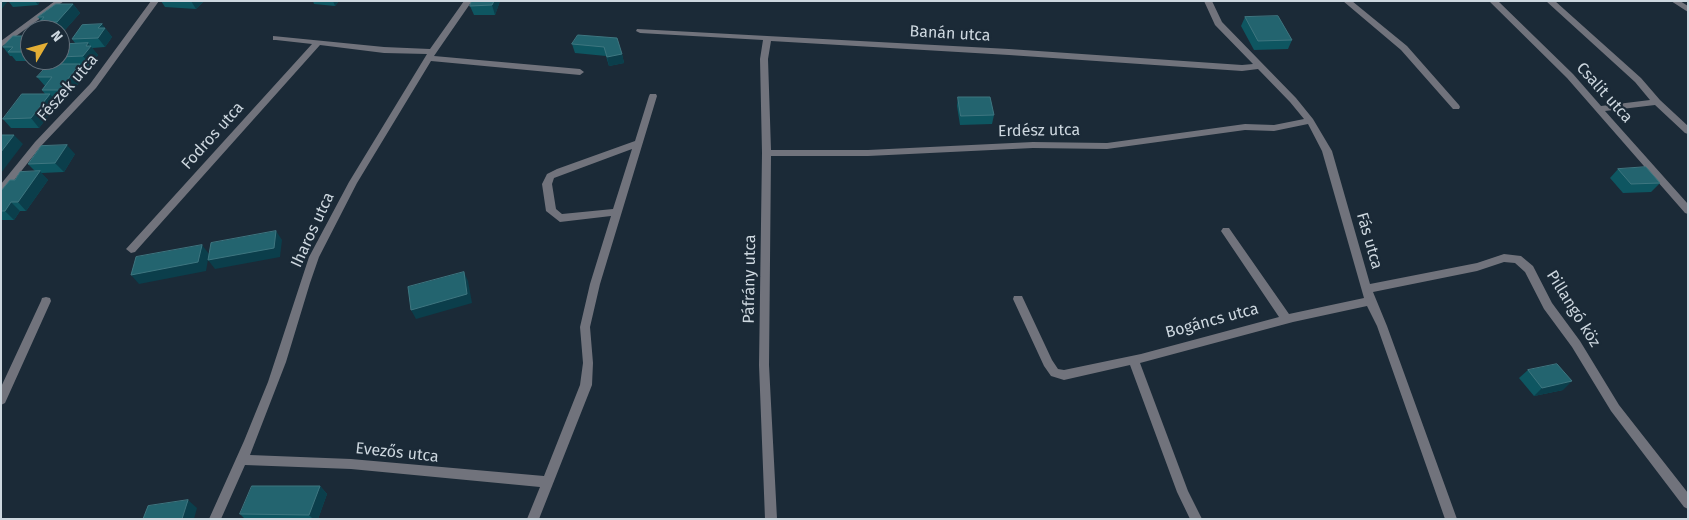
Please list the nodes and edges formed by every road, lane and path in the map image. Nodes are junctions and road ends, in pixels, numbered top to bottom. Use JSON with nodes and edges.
{"nodes":[{"id":1,"x":60,"y":1,"type":"edge"},
{"id":2,"x":155,"y":1,"type":"edge"},
{"id":3,"x":468,"y":1,"type":"edge"},
{"id":4,"x":1208,"y":1,"type":"edge"},
{"id":5,"x":1347,"y":1,"type":"edge"},
{"id":6,"x":1493,"y":1,"type":"edge"},
{"id":7,"x":1550,"y":1,"type":"edge"},
{"id":8,"x":1675,"y":1,"type":"edge"},
{"id":9,"x":1688,"y":10,"type":"edge"},
{"id":10,"x":640,"y":31,"type":"dead end"},
{"id":11,"x":276,"y":38,"type":"dead end"},
{"id":12,"x":767,"y":39,"type":"junction"},
{"id":13,"x":317,"y":44,"type":"junction"},
{"id":14,"x":1,"y":45,"type":"edge"},
{"id":15,"x":431,"y":55,"type":"junction"},
{"id":16,"x":1259,"y":66,"type":"junction"},
{"id":17,"x":580,"y":72,"type":"dead end"},
{"id":18,"x":653,"y":96,"type":"dead end"},
{"id":19,"x":1657,"y":102,"type":"junction"},
{"id":20,"x":1456,"y":107,"type":"dead end"},
{"id":21,"x":1598,"y":109,"type":"junction"},
{"id":22,"x":1310,"y":121,"type":"junction"},
{"id":23,"x":1688,"y":131,"type":"edge"},
{"id":24,"x":639,"y":144,"type":"junction"},
{"id":25,"x":767,"y":153,"type":"junction"},
{"id":26,"x":1,"y":191,"type":"edge"},
{"id":27,"x":1688,"y":211,"type":"edge"},
{"id":28,"x":615,"y":212,"type":"junction"},
{"id":29,"x":1226,"y":230,"type":"dead end"},
{"id":30,"x":131,"y":249,"type":"dead end"},
{"id":31,"x":1367,"y":289,"type":"junction"},
{"id":32,"x":1018,"y":300,"type":"dead end"},
{"id":33,"x":46,"y":301,"type":"dead end"},
{"id":34,"x":1370,"y":301,"type":"junction"},
{"id":35,"x":1286,"y":318,"type":"junction"},
{"id":36,"x":1133,"y":359,"type":"junction"},
{"id":37,"x":1,"y":400,"type":"edge"},
{"id":38,"x":243,"y":460,"type":"junction"},
{"id":39,"x":547,"y":482,"type":"junction"},
{"id":40,"x":1688,"y":503,"type":"edge"},
{"id":41,"x":215,"y":519,"type":"edge"},
{"id":42,"x":533,"y":519,"type":"edge"},
{"id":43,"x":771,"y":519,"type":"edge"},
{"id":44,"x":1196,"y":519,"type":"edge"},
{"id":45,"x":1451,"y":519,"type":"edge"}],
"edges":[{"from":1,"to":14,"type":"street"},
{"from":2,"to":26,"type":"street","name":"Fészek utca"},
{"from":3,"to":15,"type":"street","name":"Iharos utca"},
{"from":4,"to":16,"type":"street","name":"Fás utca"},
{"from":5,"to":20,"type":"street"},
{"from":6,"to":21,"type":"street","name":"Csalit utca"},
{"from":7,"to":19,"type":"street"},
{"from":8,"to":9,"type":"street"},
{"from":10,"to":12,"type":"street","name":"Banán utca"},
{"from":11,"to":13,"type":"street"},
{"from":12,"to":16,"type":"street","name":"Banán utca"},
{"from":12,"to":25,"type":"street","name":"Páfrány utca"},
{"from":13,"to":15,"type":"street"},
{"from":13,"to":30,"type":"street","name":"Fodros utca"},
{"from":15,"to":17,"type":"street"},
{"from":15,"to":38,"type":"street","name":"Iharos utca"},
{"from":16,"to":22,"type":"street","name":"Fás utca"},
{"from":18,"to":24,"type":"street"},
{"from":19,"to":21,"type":"street"},
{"from":19,"to":23,"type":"street"},
{"from":21,"to":27,"type":"street","name":"Csalit utca"},
{"from":22,"to":25,"type":"street","name":"Erdész utca"},
{"from":22,"to":31,"type":"street","name":"Fás utca"},
{"from":24,"to":28,"type":"street"},
{"from":24,"to":28,"type":"street"},
{"from":25,"to":43,"type":"street","name":"Páfrány utca"},
{"from":28,"to":39,"type":"street"},
{"from":29,"to":35,"type":"street"},
{"from":31,"to":34,"type":"street","name":"Fás utca"},
{"from":31,"to":40,"type":"street","name":"Pillangó köz"},
{"from":32,"to":36,"type":"street","name":"Bogáncs utca"},
{"from":33,"to":37,"type":"street"},
{"from":34,"to":35,"type":"street","name":"Bogáncs utca"},
{"from":34,"to":45,"type":"street","name":"Fás utca"},
{"from":35,"to":36,"type":"street","name":"Bogáncs utca"},
{"from":36,"to":44,"type":"street"},
{"from":38,"to":39,"type":"street","name":"Evezős utca"},
{"from":38,"to":41,"type":"street","name":"Iharos utca"},
{"from":39,"to":42,"type":"street"}]}
